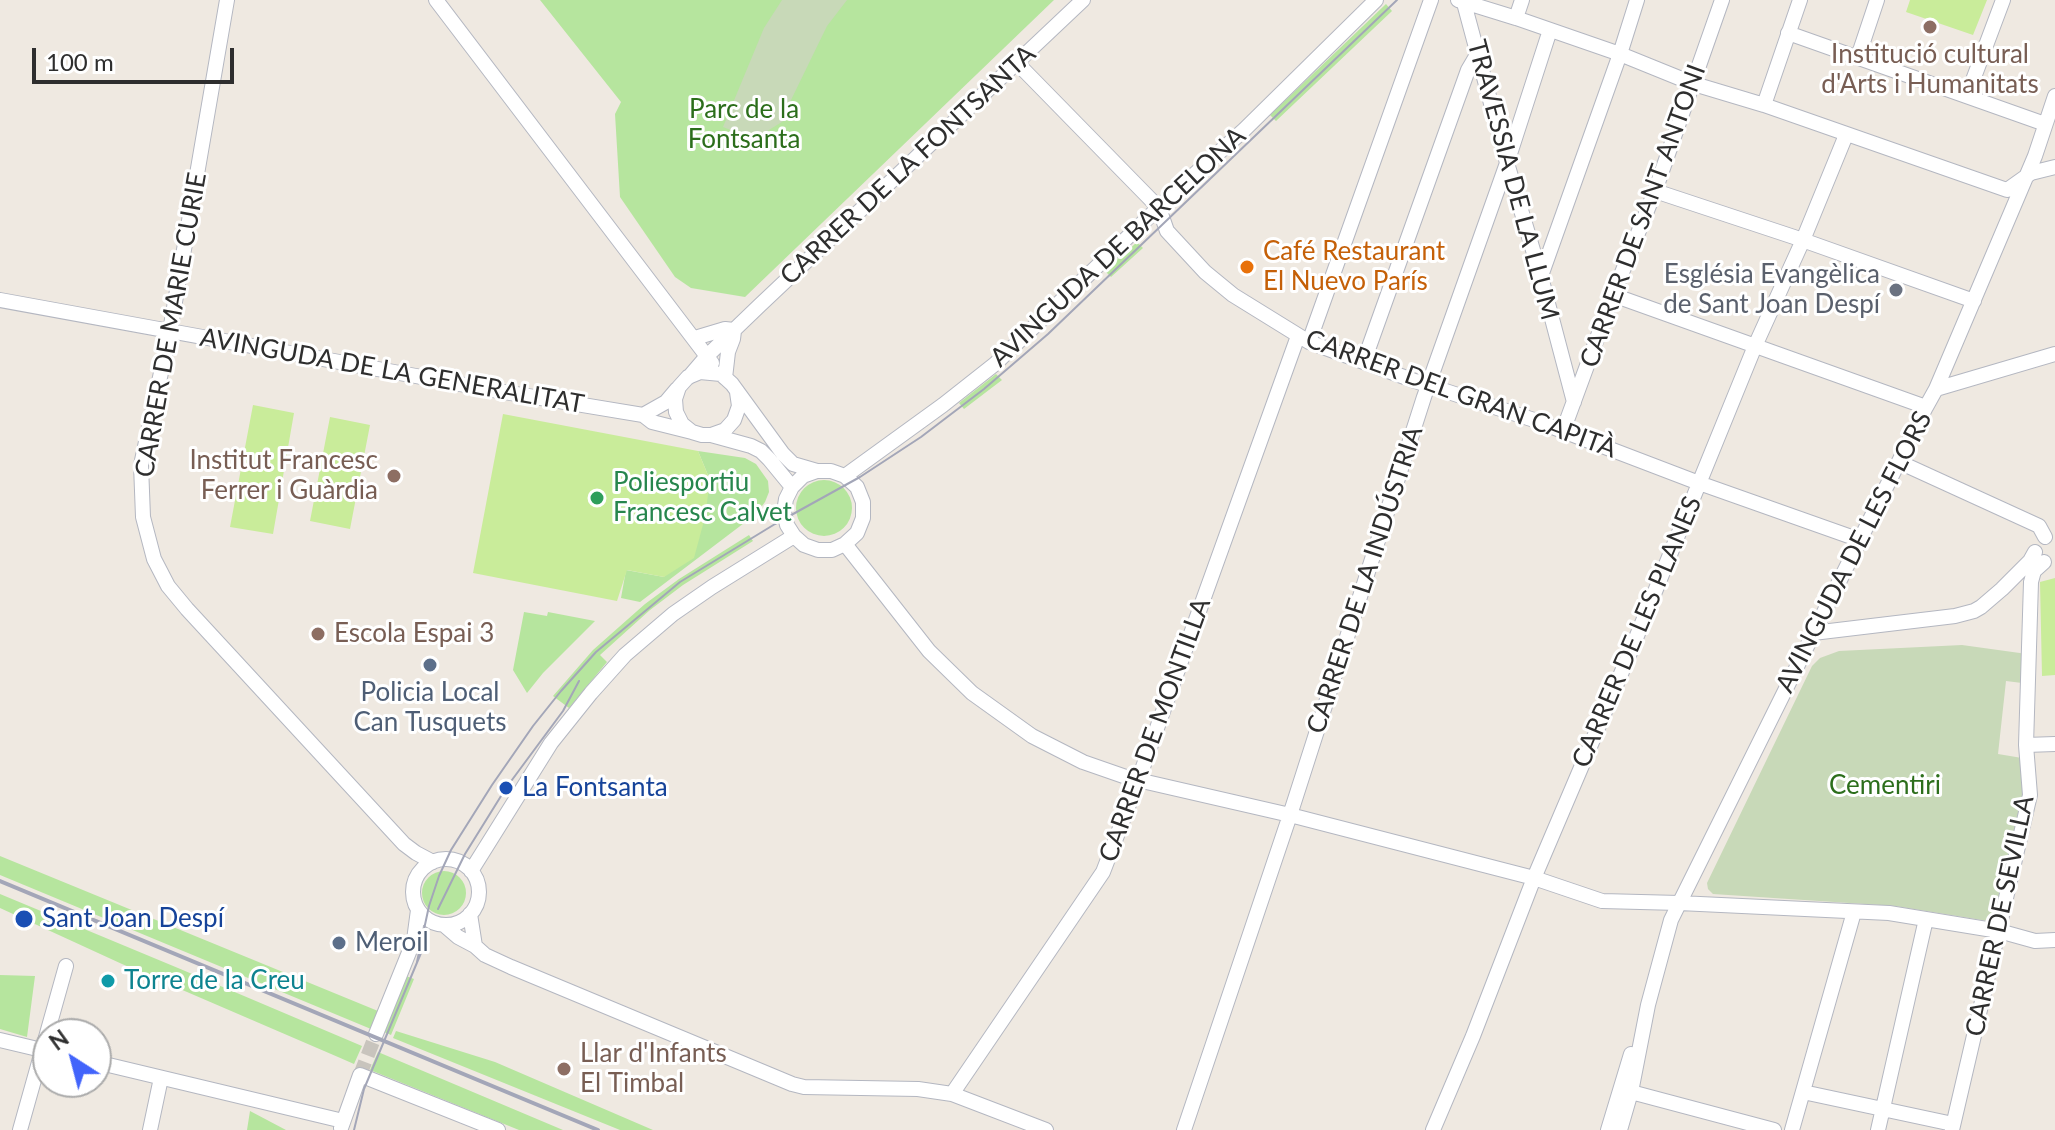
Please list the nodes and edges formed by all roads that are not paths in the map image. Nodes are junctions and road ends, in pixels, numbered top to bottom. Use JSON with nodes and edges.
{"nodes":[{"id":1,"x":227,"y":0,"type":"edge"},
{"id":2,"x":436,"y":0,"type":"edge"},
{"id":3,"x":1083,"y":0,"type":"edge"},
{"id":4,"x":1376,"y":0,"type":"edge"},
{"id":5,"x":1431,"y":0,"type":"edge"},
{"id":6,"x":1522,"y":0,"type":"edge"},
{"id":7,"x":1637,"y":0,"type":"edge"},
{"id":8,"x":1722,"y":0,"type":"edge"},
{"id":9,"x":1800,"y":0,"type":"edge"},
{"id":10,"x":1877,"y":0,"type":"edge"},
{"id":11,"x":2003,"y":0,"type":"edge"},
{"id":12,"x":1461,"y":2,"type":"edge"},
{"id":13,"x":1516,"y":18,"type":"junction"},
{"id":14,"x":1550,"y":30,"type":"junction"},
{"id":15,"x":1788,"y":33,"type":"junction"},
{"id":16,"x":1478,"y":53,"type":"junction"},
{"id":17,"x":1620,"y":54,"type":"junction"},
{"id":18,"x":1858,"y":57,"type":"junction"},
{"id":19,"x":1017,"y":63,"type":"junction"},
{"id":20,"x":1694,"y":84,"type":"junction"},
{"id":21,"x":1967,"y":96,"type":"junction"},
{"id":22,"x":2055,"y":96,"type":"edge"},
{"id":23,"x":1764,"y":105,"type":"junction"},
{"id":24,"x":2045,"y":124,"type":"junction"},
{"id":25,"x":1846,"y":135,"type":"junction"},
{"id":26,"x":1507,"y":163,"type":"junction"},
{"id":27,"x":2055,"y":167,"type":"edge"},
{"id":28,"x":2023,"y":180,"type":"junction"},
{"id":29,"x":1655,"y":191,"type":"junction"},
{"id":30,"x":1159,"y":208,"type":"junction"},
{"id":31,"x":1803,"y":240,"type":"junction"},
{"id":32,"x":1541,"y":277,"type":"junction"},
{"id":33,"x":1613,"y":295,"type":"junction"},
{"id":34,"x":0,"y":300,"type":"edge"},
{"id":35,"x":1974,"y":301,"type":"junction"},
{"id":36,"x":734,"y":330,"type":"junction"},
{"id":37,"x":170,"y":331,"type":"junction"},
{"id":38,"x":695,"y":338,"type":"junction"},
{"id":39,"x":1304,"y":339,"type":"junction"},
{"id":40,"x":1755,"y":346,"type":"junction"},
{"id":41,"x":2055,"y":354,"type":"edge"},
{"id":42,"x":707,"y":356,"type":"junction"},
{"id":43,"x":1364,"y":361,"type":"junction"},
{"id":44,"x":723,"y":376,"type":"junction"},
{"id":45,"x":684,"y":382,"type":"junction"},
{"id":46,"x":1429,"y":385,"type":"junction"},
{"id":47,"x":1936,"y":389,"type":"junction"},
{"id":48,"x":737,"y":392,"type":"junction"},
{"id":49,"x":1574,"y":402,"type":"junction"},
{"id":50,"x":1926,"y":407,"type":"junction"},
{"id":51,"x":643,"y":415,"type":"junction"},
{"id":52,"x":1563,"y":431,"type":"junction"},
{"id":53,"x":692,"y":432,"type":"junction"},
{"id":54,"x":711,"y":435,"type":"junction"},
{"id":55,"x":1899,"y":462,"type":"junction"},
{"id":56,"x":817,"y":471,"type":"junction"},
{"id":57,"x":845,"y":476,"type":"junction"},
{"id":58,"x":1699,"y":483,"type":"junction"},
{"id":59,"x":792,"y":487,"type":"junction"},
{"id":60,"x":794,"y":536,"type":"junction"},
{"id":61,"x":2052,"y":536,"type":"edge"},
{"id":62,"x":1860,"y":540,"type":"junction"},
{"id":63,"x":845,"y":544,"type":"junction"},
{"id":64,"x":2045,"y":558,"type":"edge"},
{"id":65,"x":1813,"y":633,"type":"junction"},
{"id":66,"x":2055,"y":744,"type":"edge"},
{"id":67,"x":2026,"y":745,"type":"junction"},
{"id":68,"x":1138,"y":781,"type":"junction"},
{"id":69,"x":1290,"y":815,"type":"junction"},
{"id":70,"x":433,"y":862,"type":"junction"},
{"id":71,"x":466,"y":867,"type":"junction"},
{"id":72,"x":1534,"y":878,"type":"junction"},
{"id":73,"x":1679,"y":903,"type":"junction"},
{"id":74,"x":418,"y":910,"type":"junction"},
{"id":75,"x":1854,"y":912,"type":"junction"},
{"id":76,"x":470,"y":914,"type":"junction"},
{"id":77,"x":1926,"y":919,"type":"junction"},
{"id":78,"x":442,"y":925,"type":"junction"},
{"id":79,"x":1999,"y":931,"type":"junction"},
{"id":80,"x":414,"y":940,"type":"junction"},
{"id":81,"x":2055,"y":940,"type":"edge"},
{"id":82,"x":475,"y":946,"type":"junction"},
{"id":83,"x":66,"y":966,"type":"dead end"},
{"id":84,"x":1648,"y":1005,"type":"junction"},
{"id":85,"x":52,"y":1018,"type":"edge"},
{"id":86,"x":376,"y":1034,"type":"tunnel mouth"},
{"id":87,"x":0,"y":1040,"type":"edge"},
{"id":88,"x":32,"y":1047,"type":"edge"},
{"id":89,"x":112,"y":1066,"type":"edge"},
{"id":90,"x":161,"y":1078,"type":"junction"},
{"id":91,"x":32,"y":1090,"type":"edge"},
{"id":92,"x":1631,"y":1092,"type":"junction"},
{"id":93,"x":1803,"y":1092,"type":"junction"},
{"id":94,"x":952,"y":1094,"type":"junction"},
{"id":95,"x":1883,"y":1109,"type":"junction"},
{"id":96,"x":341,"y":1126,"type":"edge"},
{"id":97,"x":1952,"y":1127,"type":"edge"},
{"id":98,"x":20,"y":1130,"type":"edge"},
{"id":99,"x":150,"y":1130,"type":"edge"},
{"id":100,"x":498,"y":1130,"type":"edge"},
{"id":101,"x":1046,"y":1130,"type":"edge"},
{"id":102,"x":1184,"y":1130,"type":"edge"},
{"id":103,"x":1433,"y":1130,"type":"edge"},
{"id":104,"x":1608,"y":1130,"type":"edge"},
{"id":105,"x":1620,"y":1130,"type":"edge"},
{"id":106,"x":1774,"y":1130,"type":"edge"},
{"id":107,"x":1792,"y":1130,"type":"edge"},
{"id":108,"x":1878,"y":1130,"type":"edge"}],
"edges":[{"from":1,"to":37,"type":"street","name":"CARRER DE MARIE CURIE"},
{"from":2,"to":38,"type":"street"},
{"from":3,"to":19,"type":"street","name":"CARRER DE LA FONTSANTA"},
{"from":4,"to":30,"type":"street","name":"AVINGUDA DE BARCELONA"},
{"from":5,"to":39,"type":"street","name":"CARRER DE MONTILLA"},
{"from":6,"to":13,"type":"street"},
{"from":7,"to":17,"type":"street"},
{"from":8,"to":20,"type":"street","name":"CARRER DE SANT ANTONI"},
{"from":9,"to":15,"type":"street"},
{"from":10,"to":18,"type":"street"},
{"from":11,"to":21,"type":"street"},
{"from":12,"to":13,"type":"street"},
{"from":12,"to":16,"type":"street","name":"TRAVESSIA DE LA LLUM"},
{"from":13,"to":14,"type":"street"},
{"from":14,"to":17,"type":"street"},
{"from":14,"to":26,"type":"street","name":"CARRER DE LA INDÚSTRIA"},
{"from":15,"to":18,"type":"street"},
{"from":15,"to":23,"type":"street"},
{"from":16,"to":26,"type":"street","name":"TRAVESSIA DE LA LLUM"},
{"from":16,"to":43,"type":"street"},
{"from":17,"to":20,"type":"street"},
{"from":17,"to":32,"type":"street"},
{"from":18,"to":21,"type":"street"},
{"from":19,"to":30,"type":"street","name":"CARRER DEL GRAN CAPITÀ"},
{"from":19,"to":36,"type":"street","name":"CARRER DE LA FONTSANTA"},
{"from":20,"to":23,"type":"street"},
{"from":20,"to":29,"type":"street","name":"CARRER DE SANT ANTONI"},
{"from":21,"to":24,"type":"street"},
{"from":22,"to":24,"type":"street","name":"AVINGUDA DE LES FLORS"},
{"from":23,"to":25,"type":"street"},
{"from":24,"to":28,"type":"street","name":"AVINGUDA DE LES FLORS"},
{"from":25,"to":28,"type":"street"},
{"from":25,"to":31,"type":"street","name":"CARRER DE LES PLANES"},
{"from":26,"to":32,"type":"street","name":"TRAVESSIA DE LA LLUM"},
{"from":26,"to":46,"type":"street","name":"CARRER DE LA INDÚSTRIA"},
{"from":27,"to":28,"type":"street"},
{"from":28,"to":35,"type":"street","name":"AVINGUDA DE LES FLORS"},
{"from":29,"to":31,"type":"street"},
{"from":29,"to":33,"type":"street","name":"CARRER DE SANT ANTONI"},
{"from":30,"to":39,"type":"street","name":"CARRER DEL GRAN CAPITÀ"},
{"from":30,"to":57,"type":"street","name":"AVINGUDA DE BARCELONA"},
{"from":31,"to":35,"type":"street"},
{"from":31,"to":40,"type":"street","name":"CARRER DE LES PLANES"},
{"from":32,"to":49,"type":"street","name":"TRAVESSIA DE LA LLUM"},
{"from":33,"to":40,"type":"street"},
{"from":33,"to":49,"type":"street","name":"CARRER DE SANT ANTONI"},
{"from":34,"to":37,"type":"street","name":"AVINGUDA DE LA GENERALITAT"},
{"from":35,"to":47,"type":"street","name":"AVINGUDA DE LES FLORS"},
{"from":36,"to":38,"type":"street"},
{"from":36,"to":42,"type":"street","name":"CARRER DE LA FONTSANTA"},
{"from":36,"to":44,"type":"street"},
{"from":37,"to":51,"type":"street","name":"AVINGUDA DE LA GENERALITAT"},
{"from":37,"to":70,"type":"street","name":"CARRER DE MARIE CURIE"},
{"from":38,"to":42,"type":"street"},
{"from":39,"to":43,"type":"street","name":"CARRER DEL GRAN CAPITÀ"},
{"from":39,"to":68,"type":"street","name":"CARRER DE MONTILLA"},
{"from":40,"to":50,"type":"street"},
{"from":40,"to":58,"type":"street","name":"CARRER DE LES PLANES"},
{"from":41,"to":47,"type":"street"},
{"from":42,"to":44,"type":"street"},
{"from":42,"to":45,"type":"street","name":"CARRER DE LA FONTSANTA"},
{"from":43,"to":46,"type":"street","name":"CARRER DEL GRAN CAPITÀ"},
{"from":44,"to":45,"type":"street"},
{"from":44,"to":48,"type":"street"},
{"from":45,"to":51,"type":"street"},
{"from":45,"to":53,"type":"street"},
{"from":46,"to":52,"type":"street","name":"CARRER DEL GRAN CAPITÀ"},
{"from":46,"to":69,"type":"street","name":"CARRER DE LA INDÚSTRIA"},
{"from":47,"to":50,"type":"street","name":"AVINGUDA DE LES FLORS"},
{"from":48,"to":54,"type":"street"},
{"from":48,"to":56,"type":"street"},
{"from":49,"to":52,"type":"street","name":"CARRER DE SANT ANTONI"},
{"from":50,"to":55,"type":"street","name":"AVINGUDA DE LES FLORS"},
{"from":51,"to":53,"type":"street","name":"AVINGUDA DE LA GENERALITAT"},
{"from":52,"to":58,"type":"street","name":"CARRER DEL GRAN CAPITÀ"},
{"from":53,"to":54,"type":"street"},
{"from":54,"to":59,"type":"street"},
{"from":55,"to":61,"type":"street"},
{"from":55,"to":62,"type":"street","name":"AVINGUDA DE LES FLORS"},
{"from":56,"to":57,"type":"street"},
{"from":56,"to":59,"type":"street"},
{"from":57,"to":63,"type":"street"},
{"from":58,"to":62,"type":"street","name":"CARRER DEL GRAN CAPITÀ"},
{"from":58,"to":72,"type":"street","name":"CARRER DE LES PLANES"},
{"from":59,"to":60,"type":"street"},
{"from":60,"to":63,"type":"street"},
{"from":60,"to":71,"type":"street"},
{"from":61,"to":64,"type":"street"},
{"from":62,"to":65,"type":"street","name":"AVINGUDA DE LES FLORS"},
{"from":63,"to":68,"type":"street"},
{"from":64,"to":65,"type":"street"},
{"from":64,"to":67,"type":"street","name":"CARRER DE SEVILLA"},
{"from":65,"to":73,"type":"street","name":"AVINGUDA DE LES FLORS"},
{"from":66,"to":67,"type":"street"},
{"from":67,"to":79,"type":"street","name":"CARRER DE SEVILLA"},
{"from":68,"to":69,"type":"street"},
{"from":68,"to":94,"type":"street","name":"CARRER DE MONTILLA"},
{"from":69,"to":72,"type":"street"},
{"from":69,"to":102,"type":"street","name":"CARRER DE LA INDÚSTRIA"},
{"from":70,"to":71,"type":"street"},
{"from":70,"to":74,"type":"street"},
{"from":71,"to":76,"type":"street"},
{"from":72,"to":73,"type":"street"},
{"from":72,"to":103,"type":"street","name":"CARRER DE LES PLANES"},
{"from":73,"to":75,"type":"street"},
{"from":73,"to":84,"type":"street","name":"AVINGUDA DE LES FLORS"},
{"from":74,"to":78,"type":"street"},
{"from":74,"to":80,"type":"street"},
{"from":75,"to":77,"type":"street"},
{"from":75,"to":93,"type":"street"},
{"from":76,"to":78,"type":"street"},
{"from":76,"to":82,"type":"street"},
{"from":77,"to":79,"type":"street"},
{"from":77,"to":95,"type":"street"},
{"from":78,"to":80,"type":"street"},
{"from":78,"to":82,"type":"street"},
{"from":79,"to":81,"type":"street"},
{"from":79,"to":97,"type":"street","name":"CARRER DE SEVILLA"},
{"from":80,"to":86,"type":"street"},
{"from":82,"to":94,"type":"street"},
{"from":83,"to":85,"type":"street"},
{"from":84,"to":92,"type":"street","name":"AVINGUDA DE LES FLORS"},
{"from":84,"to":104,"type":"street","name":"AVINGUDA DE LES FLORS"},
{"from":87,"to":88,"type":"street"},
{"from":89,"to":90,"type":"street"},
{"from":90,"to":96,"type":"street"},
{"from":90,"to":99,"type":"street"},
{"from":91,"to":98,"type":"street"},
{"from":92,"to":105,"type":"street","name":"AVINGUDA DE LES FLORS"},
{"from":92,"to":106,"type":"street"},
{"from":93,"to":95,"type":"street"},
{"from":93,"to":107,"type":"street"},
{"from":94,"to":101,"type":"street"},
{"from":95,"to":97,"type":"street"},
{"from":95,"to":108,"type":"street"},
{"from":96,"to":100,"type":"street"}]}
